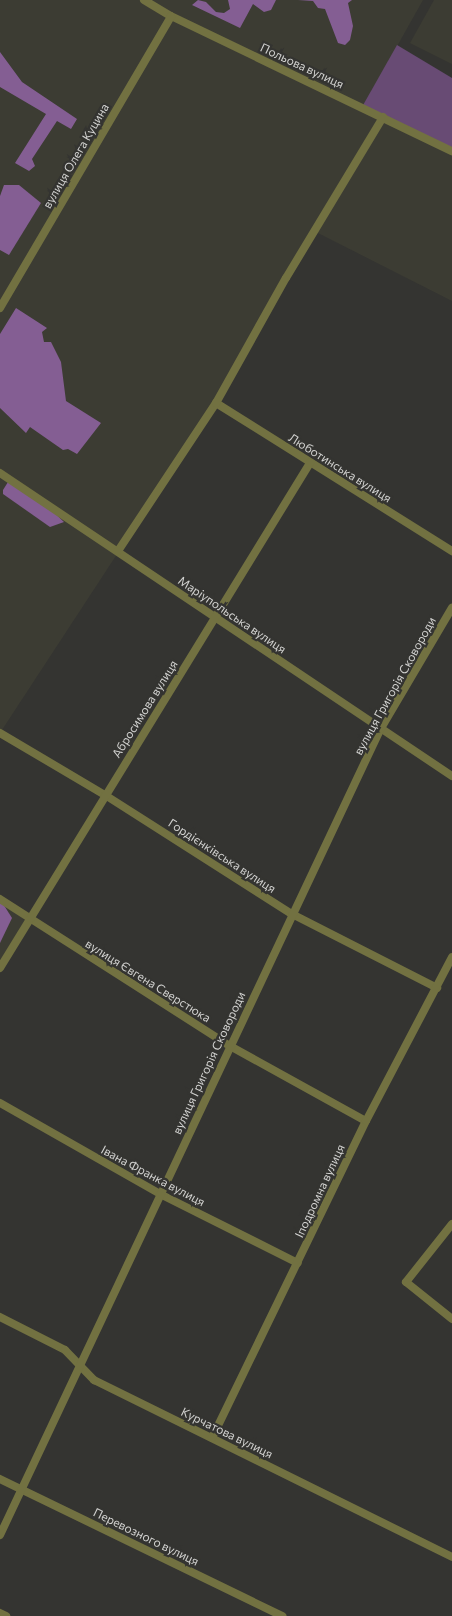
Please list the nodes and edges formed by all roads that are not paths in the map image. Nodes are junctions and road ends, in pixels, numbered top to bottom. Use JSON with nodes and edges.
{"nodes":[{"id":1,"x":144,"y":0,"type":"edge"},
{"id":2,"x":171,"y":16,"type":"junction"},
{"id":3,"x":382,"y":117,"type":"junction"},
{"id":4,"x":452,"y":151,"type":"edge"},
{"id":5,"x":0,"y":308,"type":"edge"},
{"id":6,"x":216,"y":403,"type":"junction"},
{"id":7,"x":310,"y":463,"type":"junction"},
{"id":8,"x":0,"y":473,"type":"edge"},
{"id":9,"x":118,"y":551,"type":"junction"},
{"id":10,"x":452,"y":552,"type":"edge"},
{"id":11,"x":452,"y":608,"type":"edge"},
{"id":12,"x":216,"y":618,"type":"junction"},
{"id":13,"x":380,"y":730,"type":"junction"},
{"id":14,"x":0,"y":733,"type":"edge"},
{"id":15,"x":452,"y":776,"type":"edge"},
{"id":16,"x":105,"y":795,"type":"junction"},
{"id":17,"x":0,"y":899,"type":"edge"},
{"id":18,"x":292,"y":914,"type":"junction"},
{"id":19,"x":28,"y":919,"type":"junction"},
{"id":20,"x":452,"y":957,"type":"edge"},
{"id":21,"x":0,"y":968,"type":"edge"},
{"id":22,"x":436,"y":988,"type":"junction"},
{"id":23,"x":230,"y":1046,"type":"junction"},
{"id":24,"x":0,"y":1103,"type":"edge"},
{"id":25,"x":366,"y":1121,"type":"junction"},
{"id":26,"x":160,"y":1194,"type":"junction"},
{"id":27,"x":452,"y":1224,"type":"edge"},
{"id":28,"x":298,"y":1263,"type":"junction"},
{"id":29,"x":0,"y":1317,"type":"edge"},
{"id":30,"x":452,"y":1319,"type":"edge"},
{"id":31,"x":78,"y":1365,"type":"junction"},
{"id":32,"x":212,"y":1438,"type":"junction"},
{"id":33,"x":0,"y":1479,"type":"edge"},
{"id":34,"x":23,"y":1490,"type":"junction"},
{"id":35,"x":0,"y":1535,"type":"edge"},
{"id":36,"x":452,"y":1558,"type":"edge"},
{"id":37,"x":0,"y":1613,"type":"edge"},
{"id":38,"x":6,"y":1616,"type":"edge"},
{"id":39,"x":282,"y":1616,"type":"edge"}],
"edges":[{"from":1,"to":2,"type":"street","name":"Польова вулиця"},
{"from":2,"to":3,"type":"street","name":"Польова вулиця"},
{"from":2,"to":5,"type":"street","name":"вулиця Олега Куцина"},
{"from":3,"to":4,"type":"street","name":"Польова вулиця"},
{"from":3,"to":6,"type":"street"},
{"from":6,"to":7,"type":"street","name":"Люботинська вулиця"},
{"from":6,"to":9,"type":"street"},
{"from":7,"to":10,"type":"street","name":"Люботинська вулиця"},
{"from":7,"to":12,"type":"street","name":"Абросимова вулиця"},
{"from":8,"to":9,"type":"street","name":"Маріупольська вулиця"},
{"from":9,"to":12,"type":"street","name":"Маріупольська вулиця"},
{"from":11,"to":13,"type":"street","name":"вулиця Григорія Сковороди"},
{"from":12,"to":13,"type":"street","name":"Маріупольська вулиця"},
{"from":12,"to":16,"type":"street","name":"Абросимова вулиця"},
{"from":13,"to":15,"type":"street","name":"Маріупольська вулиця"},
{"from":13,"to":18,"type":"street","name":"вулиця Григорія Сковороди"},
{"from":14,"to":16,"type":"street","name":"Гордієнківська вулиця"},
{"from":16,"to":18,"type":"street","name":"Гордієнківська вулиця"},
{"from":16,"to":19,"type":"street","name":"Абросимова вулиця"},
{"from":17,"to":19,"type":"street","name":"вулиця Євгена Сверстюка"},
{"from":18,"to":22,"type":"street","name":"Гордієнківська вулиця"},
{"from":18,"to":23,"type":"street","name":"вулиця Григорія Сковороди"},
{"from":19,"to":21,"type":"street","name":"Абросимова вулиця"},
{"from":19,"to":23,"type":"street","name":"вулиця Євгена Сверстюка"},
{"from":20,"to":22,"type":"street","name":"Іподромна вулиця"},
{"from":22,"to":25,"type":"street","name":"Іподромна вулиця"},
{"from":23,"to":25,"type":"street","name":"вулиця Євгена Сверстюка"},
{"from":23,"to":26,"type":"street","name":"вулиця Григорія Сковороди"},
{"from":24,"to":26,"type":"street","name":"Івана Франка вулиця"},
{"from":25,"to":28,"type":"street","name":"Іподромна вулиця"},
{"from":26,"to":28,"type":"street","name":"Івана Франка вулиця"},
{"from":26,"to":31,"type":"street","name":"вулиця Григорія Сковороди"},
{"from":27,"to":30,"type":"street"},
{"from":28,"to":32,"type":"street","name":"Іподромна вулиця"},
{"from":29,"to":31,"type":"street","name":"Курчатова вулиця"},
{"from":31,"to":32,"type":"street","name":"Курчатова вулиця"},
{"from":31,"to":34,"type":"street","name":"вулиця Григорія Сковороди"},
{"from":32,"to":36,"type":"street","name":"Курчатова вулиця"},
{"from":33,"to":34,"type":"street","name":"Перевозного вулиця"},
{"from":34,"to":35,"type":"street","name":"вулиця Григорія Сковороди"},
{"from":34,"to":39,"type":"street","name":"Перевозного вулиця"},
{"from":37,"to":38,"type":"street"}]}
